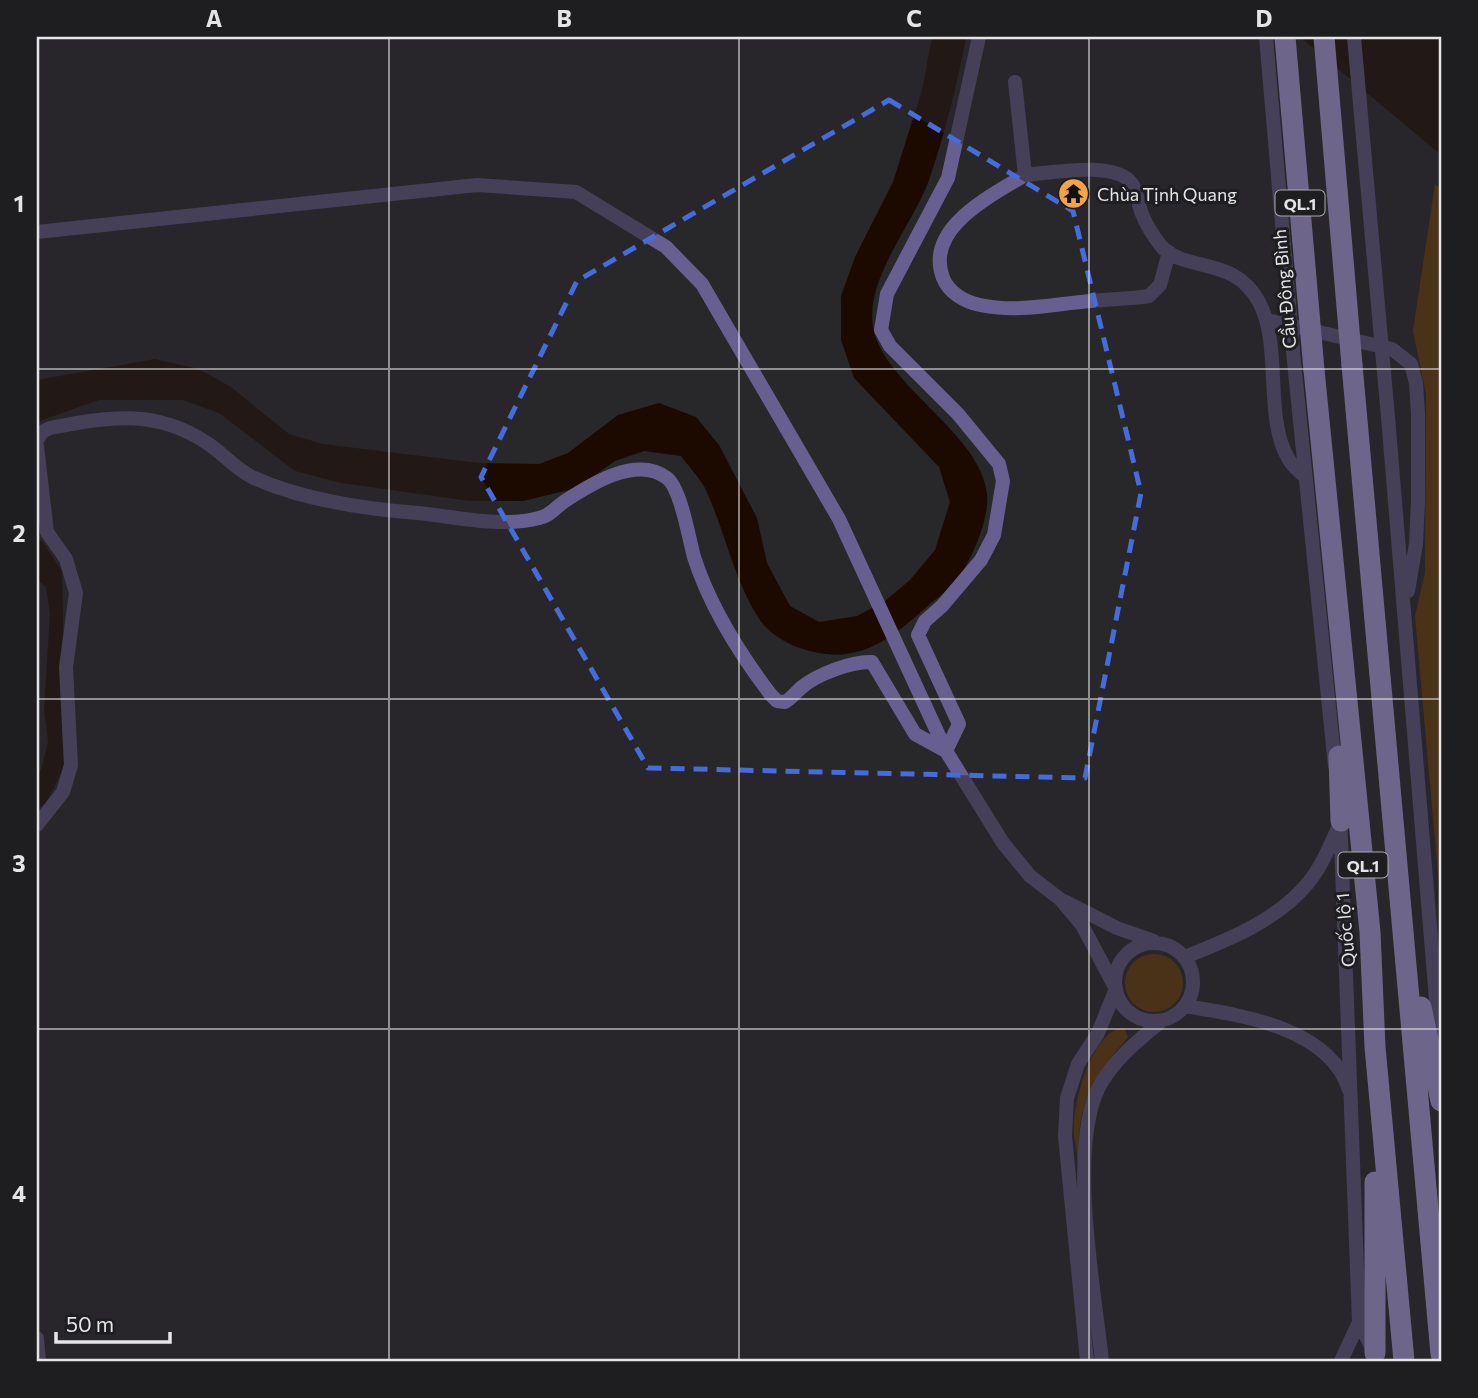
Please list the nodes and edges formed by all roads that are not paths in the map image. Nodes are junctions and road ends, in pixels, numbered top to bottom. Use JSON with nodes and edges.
{"nodes":[{"id":1,"x":979,"y":37,"type":"edge"},
{"id":2,"x":1266,"y":37,"type":"edge"},
{"id":3,"x":1285,"y":37,"type":"edge"},
{"id":4,"x":1324,"y":37,"type":"edge"},
{"id":5,"x":1354,"y":37,"type":"edge"},
{"id":6,"x":1016,"y":82,"type":"dead end"},
{"id":7,"x":1025,"y":175,"type":"junction"},
{"id":8,"x":37,"y":232,"type":"edge"},
{"id":9,"x":1169,"y":252,"type":"junction"},
{"id":10,"x":1268,"y":320,"type":"junction"},
{"id":11,"x":1304,"y":366,"type":"junction"},
{"id":12,"x":37,"y":440,"type":"edge"},
{"id":13,"x":37,"y":446,"type":"edge"},
{"id":14,"x":1306,"y":478,"type":"junction"},
{"id":15,"x":1333,"y":576,"type":"junction"},
{"id":16,"x":1404,"y":613,"type":"junction"},
{"id":17,"x":946,"y":751,"type":"junction"},
{"id":18,"x":1341,"y":821,"type":"junction"},
{"id":19,"x":37,"y":825,"type":"edge"},
{"id":20,"x":1060,"y":899,"type":"junction"},
{"id":21,"x":1402,"y":914,"type":"junction"},
{"id":22,"x":1163,"y":944,"type":"junction"},
{"id":23,"x":1185,"y":957,"type":"junction"},
{"id":24,"x":1116,"y":989,"type":"junction"},
{"id":25,"x":1185,"y":1006,"type":"junction"},
{"id":26,"x":1163,"y":1020,"type":"junction"},
{"id":27,"x":1375,"y":1047,"type":"junction"},
{"id":28,"x":1441,"y":1069,"type":"edge"},
{"id":29,"x":1352,"y":1101,"type":"junction"},
{"id":30,"x":1441,"y":1101,"type":"edge"},
{"id":31,"x":1359,"y":1322,"type":"junction"},
{"id":32,"x":37,"y":1338,"type":"edge"},
{"id":33,"x":1441,"y":1354,"type":"edge"},
{"id":34,"x":1375,"y":1357,"type":"edge"},
{"id":35,"x":39,"y":1361,"type":"edge"},
{"id":36,"x":1087,"y":1361,"type":"edge"},
{"id":37,"x":1102,"y":1361,"type":"edge"},
{"id":38,"x":1341,"y":1361,"type":"edge"},
{"id":39,"x":1404,"y":1361,"type":"edge"}],
"edges":[{"from":1,"to":17,"type":"street"},
{"from":2,"to":11,"type":"street","bridge":true},
{"from":3,"to":11,"type":"highway","name":"Cầu Đông Bình","number":"QL.1","bridge":true},
{"from":4,"to":21,"type":"highway","number":"QL.1","bridge":true},
{"from":5,"to":16,"type":"street","bridge":true},
{"from":6,"to":7,"type":"street"},
{"from":7,"to":9,"type":"street"},
{"from":7,"to":9,"type":"street"},
{"from":8,"to":17,"type":"street"},
{"from":9,"to":10,"type":"street"},
{"from":10,"to":14,"type":"street"},
{"from":10,"to":16,"type":"street"},
{"from":11,"to":14,"type":"street"},
{"from":11,"to":15,"type":"highway","name":"Quốc lộ 1","number":"QL.1"},
{"from":12,"to":17,"type":"street"},
{"from":13,"to":19,"type":"street"},
{"from":14,"to":18,"type":"street"},
{"from":15,"to":18,"type":"highway"},
{"from":15,"to":27,"type":"highway","name":"Quốc lộ 1","number":"QL.1"},
{"from":16,"to":28,"type":"street"},
{"from":17,"to":20,"type":"street"},
{"from":18,"to":23,"type":"street"},
{"from":18,"to":29,"type":"street"},
{"from":20,"to":22,"type":"street"},
{"from":20,"to":24,"type":"street"},
{"from":21,"to":30,"type":"highway"},
{"from":21,"to":33,"type":"highway","number":"QL.1"},
{"from":22,"to":23,"type":"street"},
{"from":22,"to":24,"type":"street"},
{"from":23,"to":25,"type":"street"},
{"from":24,"to":26,"type":"street"},
{"from":24,"to":36,"type":"street"},
{"from":25,"to":26,"type":"street"},
{"from":25,"to":29,"type":"street"},
{"from":26,"to":37,"type":"street"},
{"from":27,"to":34,"type":"highway"},
{"from":27,"to":39,"type":"highway","name":"Quốc lộ 1","number":"QL.1"},
{"from":29,"to":31,"type":"street"},
{"from":31,"to":34,"type":"street"},
{"from":31,"to":38,"type":"street"},
{"from":32,"to":35,"type":"street"}]}
